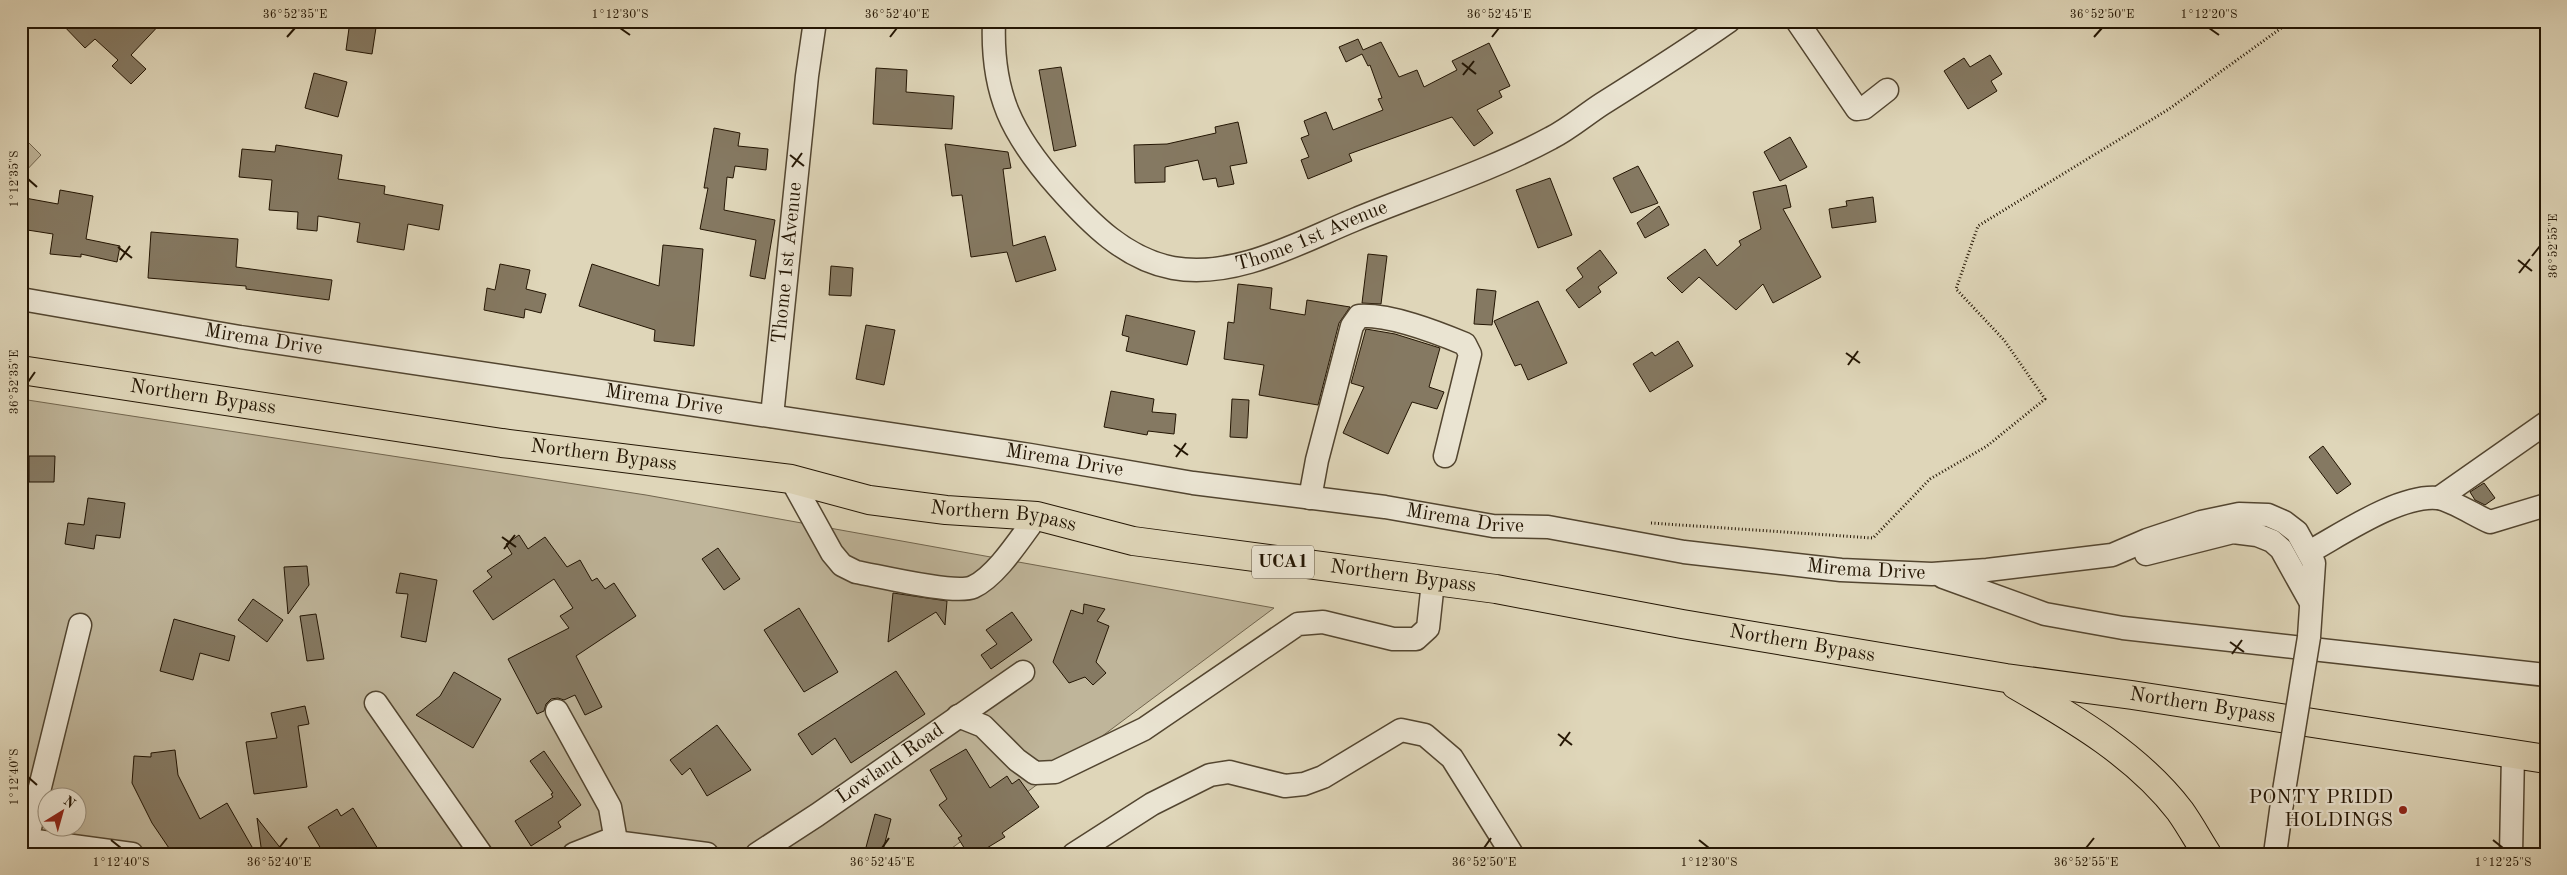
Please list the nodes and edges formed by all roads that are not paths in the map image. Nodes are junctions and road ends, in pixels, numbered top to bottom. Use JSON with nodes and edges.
{"nodes":[{"id":1,"x":815,"y":21,"type":"edge"},
{"id":2,"x":994,"y":21,"type":"edge"},
{"id":3,"x":1729,"y":21,"type":"edge"},
{"id":4,"x":1797,"y":21,"type":"edge"},
{"id":5,"x":1887,"y":90,"type":"dead end"},
{"id":6,"x":21,"y":299,"type":"edge"},
{"id":7,"x":21,"y":370,"type":"edge"},
{"id":8,"x":772,"y":416,"type":"junction"},
{"id":9,"x":2546,"y":422,"type":"edge"},
{"id":10,"x":1444,"y":456,"type":"dead end"},
{"id":11,"x":791,"y":479,"type":"junction"},
{"id":12,"x":1310,"y":498,"type":"junction"},
{"id":13,"x":2439,"y":498,"type":"junction"},
{"id":14,"x":2546,"y":505,"type":"edge"},
{"id":15,"x":1037,"y":516,"type":"junction"},
{"id":16,"x":2309,"y":552,"type":"junction"},
{"id":17,"x":2112,"y":555,"type":"junction"},
{"id":18,"x":1932,"y":574,"type":"junction"},
{"id":19,"x":1433,"y":582,"type":"junction"},
{"id":20,"x":2310,"y":601,"type":"junction"},
{"id":21,"x":80,"y":625,"type":"dead end"},
{"id":22,"x":1022,"y":672,"type":"dead end"},
{"id":23,"x":2546,"y":675,"type":"edge"},
{"id":24,"x":2006,"y":678,"type":"junction"},
{"id":25,"x":376,"y":703,"type":"dead end"},
{"id":26,"x":558,"y":711,"type":"dead end"},
{"id":27,"x":958,"y":716,"type":"junction"},
{"id":28,"x":2513,"y":754,"type":"junction"},
{"id":29,"x":2546,"y":759,"type":"edge"},
{"id":30,"x":24,"y":840,"type":"edge"},
{"id":31,"x":616,"y":841,"type":"junction"},
{"id":32,"x":132,"y":854,"type":"edge"},
{"id":33,"x":481,"y":854,"type":"edge"},
{"id":34,"x":574,"y":854,"type":"edge"},
{"id":35,"x":707,"y":854,"type":"edge"},
{"id":36,"x":757,"y":854,"type":"edge"},
{"id":37,"x":1074,"y":854,"type":"edge"},
{"id":38,"x":1512,"y":854,"type":"edge"},
{"id":39,"x":2207,"y":854,"type":"edge"},
{"id":40,"x":2275,"y":854,"type":"edge"},
{"id":41,"x":2512,"y":854,"type":"edge"}],
"edges":[{"from":1,"to":8,"type":"street","name":"Thome 1st Avenue"},
{"from":2,"to":3,"type":"street","name":"Thome 1st Avenue"},
{"from":4,"to":5,"type":"street"},
{"from":6,"to":8,"type":"street","name":"Mirema Drive"},
{"from":7,"to":11,"type":"main road","name":"Northern Bypass","number":"UCA1"},
{"from":8,"to":12,"type":"street","name":"Mirema Drive"},
{"from":9,"to":13,"type":"street"},
{"from":10,"to":12,"type":"street"},
{"from":11,"to":15,"type":"main road","name":"Northern Bypass","number":"UCA1"},
{"from":11,"to":15,"type":"street"},
{"from":12,"to":18,"type":"street","name":"Mirema Drive"},
{"from":13,"to":14,"type":"street"},
{"from":13,"to":16,"type":"street"},
{"from":15,"to":19,"type":"main road","name":"Northern Bypass","number":"UCA1"},
{"from":16,"to":17,"type":"street","name":"Mirema Drive"},
{"from":16,"to":20,"type":"street","name":"Mirema Drive"},
{"from":17,"to":18,"type":"street","name":"Mirema Drive"},
{"from":17,"to":20,"type":"street","name":"Mirema Drive"},
{"from":18,"to":23,"type":"street"},
{"from":19,"to":24,"type":"main road","name":"Northern Bypass","number":"UCA1"},
{"from":19,"to":27,"type":"street"},
{"from":20,"to":40,"type":"street","name":"Mirema Drive","bridge":true},
{"from":21,"to":30,"type":"street"},
{"from":22,"to":27,"type":"street","name":"Lowland Road"},
{"from":24,"to":28,"type":"main road","name":"Northern Bypass","number":"UCA1"},
{"from":24,"to":39,"type":"main road"},
{"from":25,"to":33,"type":"street"},
{"from":26,"to":31,"type":"street"},
{"from":27,"to":36,"type":"street","name":"Lowland Road"},
{"from":28,"to":29,"type":"main road","name":"Northern Bypass","number":"UCA1"},
{"from":28,"to":41,"type":"street"},
{"from":30,"to":32,"type":"street"},
{"from":31,"to":34,"type":"street"},
{"from":31,"to":35,"type":"street"},
{"from":37,"to":38,"type":"street"}]}
